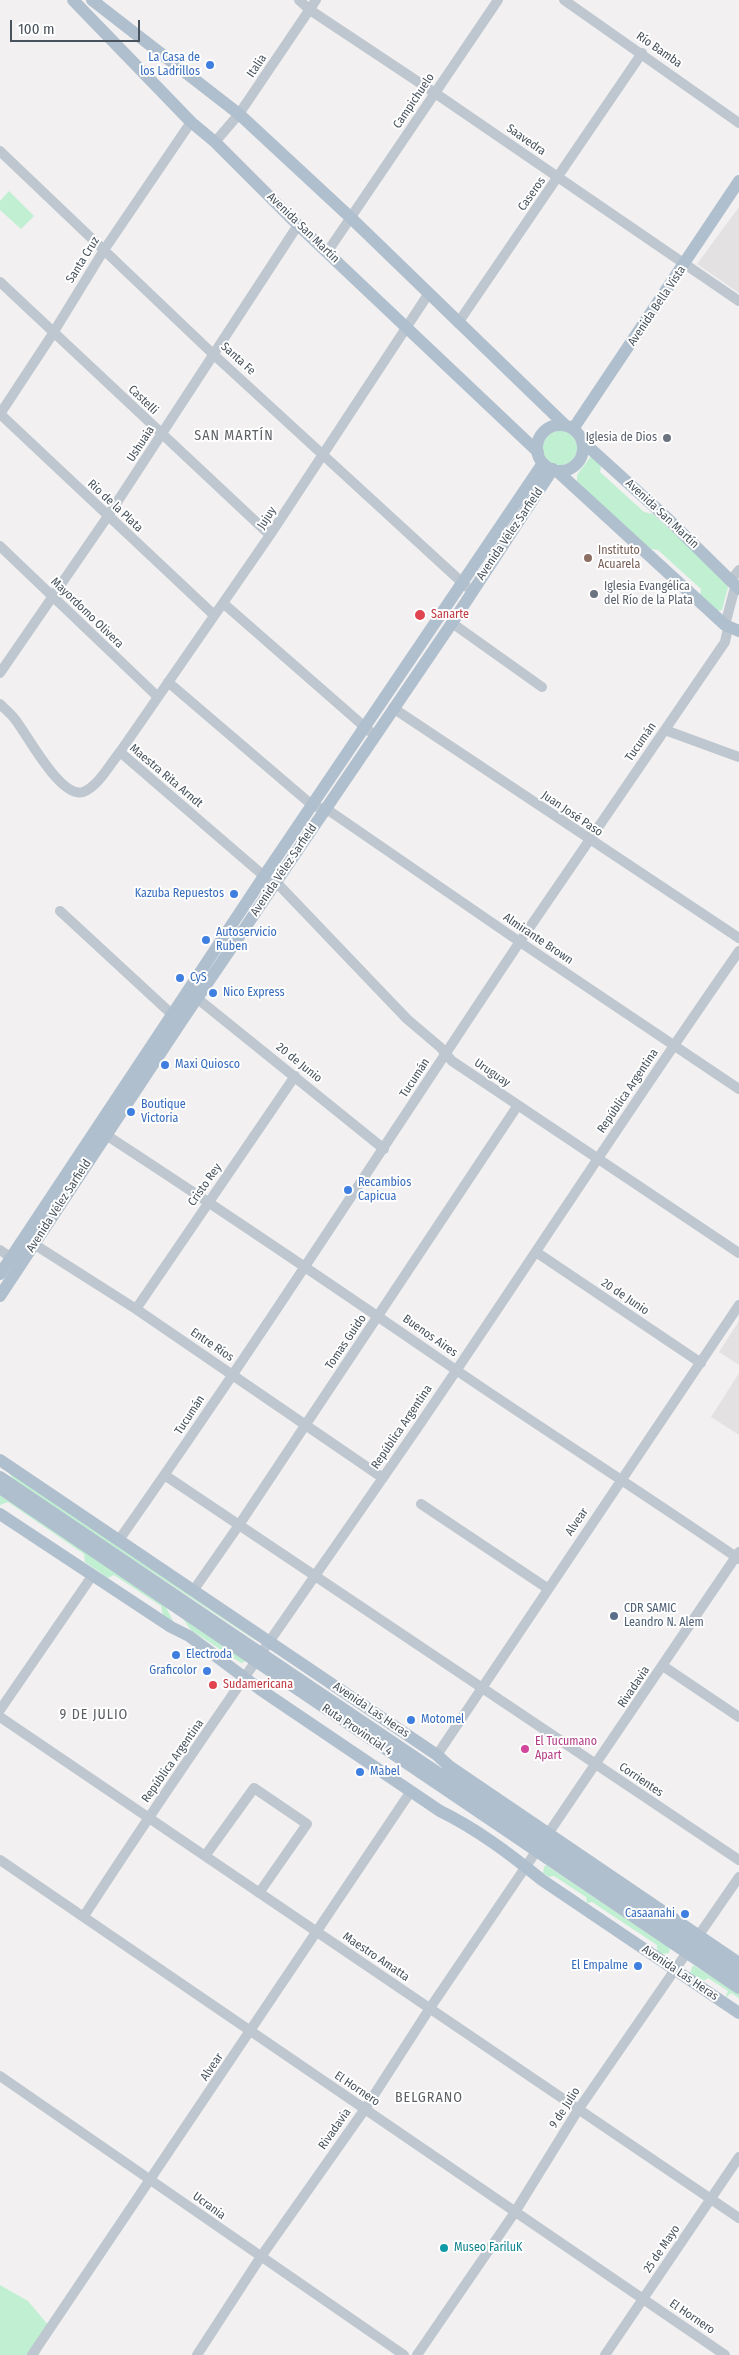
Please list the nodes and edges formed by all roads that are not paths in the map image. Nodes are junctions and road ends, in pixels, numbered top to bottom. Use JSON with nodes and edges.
{"nodes":[{"id":1,"x":73,"y":0,"type":"edge"},
{"id":2,"x":93,"y":0,"type":"edge"},
{"id":3,"x":300,"y":0,"type":"edge"},
{"id":4,"x":316,"y":0,"type":"edge"},
{"id":5,"x":498,"y":0,"type":"edge"},
{"id":6,"x":564,"y":0,"type":"edge"},
{"id":7,"x":310,"y":10,"type":"junction"},
{"id":8,"x":642,"y":53,"type":"junction"},
{"id":9,"x":435,"y":92,"type":"junction"},
{"id":10,"x":239,"y":114,"type":"junction"},
{"id":11,"x":191,"y":122,"type":"junction"},
{"id":12,"x":739,"y":123,"type":"edge"},
{"id":13,"x":215,"y":142,"type":"junction"},
{"id":14,"x":0,"y":151,"type":"edge"},
{"id":15,"x":558,"y":177,"type":"junction"},
{"id":16,"x":739,"y":181,"type":"edge"},
{"id":17,"x":350,"y":217,"type":"junction"},
{"id":18,"x":298,"y":225,"type":"junction"},
{"id":19,"x":104,"y":250,"type":"junction"},
{"id":20,"x":328,"y":252,"type":"junction"},
{"id":21,"x":685,"y":264,"type":"junction"},
{"id":22,"x":0,"y":282,"type":"edge"},
{"id":23,"x":429,"y":293,"type":"junction"},
{"id":24,"x":739,"y":301,"type":"edge"},
{"id":25,"x":458,"y":323,"type":"junction"},
{"id":26,"x":406,"y":328,"type":"junction"},
{"id":27,"x":53,"y":332,"type":"junction"},
{"id":28,"x":213,"y":354,"type":"junction"},
{"id":29,"x":0,"y":414,"type":"edge"},
{"id":30,"x":569,"y":427,"type":"junction"},
{"id":31,"x":162,"y":435,"type":"junction"},
{"id":32,"x":582,"y":441,"type":"junction"},
{"id":33,"x":324,"y":454,"type":"junction"},
{"id":34,"x":548,"y":464,"type":"junction"},
{"id":35,"x":108,"y":516,"type":"junction"},
{"id":36,"x":270,"y":535,"type":"junction"},
{"id":37,"x":0,"y":546,"type":"edge"},
{"id":38,"x":736,"y":581,"type":"edge"},
{"id":39,"x":467,"y":587,"type":"junction"},
{"id":40,"x":53,"y":597,"type":"junction"},
{"id":41,"x":223,"y":603,"type":"junction"},
{"id":42,"x":214,"y":615,"type":"junction"},
{"id":43,"x":452,"y":622,"type":"junction"},
{"id":44,"x":731,"y":628,"type":"edge"},
{"id":45,"x":0,"y":673,"type":"edge"},
{"id":46,"x":168,"y":682,"type":"junction"},
{"id":47,"x":542,"y":686,"type":"dead end"},
{"id":48,"x":158,"y":697,"type":"junction"},
{"id":49,"x":0,"y":704,"type":"edge"},
{"id":50,"x":393,"y":708,"type":"junction"},
{"id":51,"x":364,"y":727,"type":"junction"},
{"id":52,"x":664,"y":730,"type":"junction"},
{"id":53,"x":374,"y":735,"type":"junction"},
{"id":54,"x":120,"y":752,"type":"junction"},
{"id":55,"x":739,"y":756,"type":"edge"},
{"id":56,"x":312,"y":805,"type":"junction"},
{"id":57,"x":326,"y":808,"type":"junction"},
{"id":58,"x":588,"y":840,"type":"junction"},
{"id":59,"x":270,"y":879,"type":"junction"},
{"id":60,"x":60,"y":911,"type":"dead end"},
{"id":61,"x":739,"y":938,"type":"edge"},
{"id":62,"x":520,"y":942,"type":"junction"},
{"id":63,"x":739,"y":951,"type":"edge"},
{"id":64,"x":193,"y":995,"type":"junction"},
{"id":65,"x":176,"y":1019,"type":"junction"},
{"id":66,"x":673,"y":1045,"type":"junction"},
{"id":67,"x":445,"y":1054,"type":"junction"},
{"id":68,"x":295,"y":1076,"type":"junction"},
{"id":69,"x":739,"y":1089,"type":"edge"},
{"id":70,"x":518,"y":1105,"type":"junction"},
{"id":71,"x":101,"y":1132,"type":"junction"},
{"id":72,"x":384,"y":1149,"type":"junction"},
{"id":73,"x":598,"y":1158,"type":"junction"},
{"id":74,"x":208,"y":1202,"type":"junction"},
{"id":75,"x":29,"y":1242,"type":"junction"},
{"id":76,"x":0,"y":1250,"type":"edge"},
{"id":77,"x":536,"y":1252,"type":"junction"},
{"id":78,"x":739,"y":1253,"type":"edge"},
{"id":79,"x":16,"y":1261,"type":"junction"},
{"id":80,"x":305,"y":1270,"type":"junction"},
{"id":81,"x":0,"y":1274,"type":"edge"},
{"id":82,"x":0,"y":1296,"type":"edge"},
{"id":83,"x":739,"y":1305,"type":"edge"},
{"id":84,"x":136,"y":1309,"type":"junction"},
{"id":85,"x":379,"y":1316,"type":"junction"},
{"id":86,"x":700,"y":1363,"type":"junction"},
{"id":87,"x":456,"y":1370,"type":"junction"},
{"id":88,"x":232,"y":1373,"type":"junction"},
{"id":89,"x":305,"y":1426,"type":"junction"},
{"id":90,"x":0,"y":1460,"type":"edge"},
{"id":91,"x":0,"y":1468,"type":"edge"},
{"id":92,"x":166,"y":1476,"type":"junction"},
{"id":93,"x":383,"y":1478,"type":"junction"},
{"id":94,"x":621,"y":1480,"type":"junction"},
{"id":95,"x":3,"y":1482,"type":"edge"},
{"id":96,"x":421,"y":1504,"type":"dead end"},
{"id":97,"x":1,"y":1516,"type":"edge"},
{"id":98,"x":239,"y":1525,"type":"junction"},
{"id":99,"x":119,"y":1540,"type":"junction"},
{"id":100,"x":738,"y":1556,"type":"edge"},
{"id":101,"x":92,"y":1576,"type":"junction"},
{"id":102,"x":316,"y":1578,"type":"junction"},
{"id":103,"x":547,"y":1588,"type":"junction"},
{"id":104,"x":193,"y":1591,"type":"junction"},
{"id":105,"x":166,"y":1601,"type":"junction"},
{"id":106,"x":189,"y":1636,"type":"junction"},
{"id":107,"x":270,"y":1642,"type":"junction"},
{"id":108,"x":260,"y":1658,"type":"junction"},
{"id":109,"x":663,"y":1666,"type":"junction"},
{"id":110,"x":245,"y":1678,"type":"junction"},
{"id":111,"x":480,"y":1688,"type":"junction"},
{"id":112,"x":0,"y":1710,"type":"edge"},
{"id":113,"x":0,"y":1717,"type":"edge"},
{"id":114,"x":739,"y":1717,"type":"edge"},
{"id":115,"x":437,"y":1755,"type":"junction"},
{"id":116,"x":596,"y":1765,"type":"junction"},
{"id":117,"x":442,"y":1787,"type":"junction"},
{"id":118,"x":411,"y":1792,"type":"junction"},
{"id":119,"x":148,"y":1817,"type":"junction"},
{"id":120,"x":460,"y":1820,"type":"junction"},
{"id":121,"x":543,"y":1843,"type":"junction"},
{"id":122,"x":205,"y":1856,"type":"junction"},
{"id":123,"x":0,"y":1860,"type":"edge"},
{"id":124,"x":739,"y":1860,"type":"edge"},
{"id":125,"x":527,"y":1868,"type":"junction"},
{"id":126,"x":739,"y":1877,"type":"edge"},
{"id":127,"x":616,"y":1880,"type":"junction"},
{"id":128,"x":259,"y":1893,"type":"junction"},
{"id":129,"x":632,"y":1904,"type":"junction"},
{"id":130,"x":84,"y":1916,"type":"junction"},
{"id":131,"x":315,"y":1931,"type":"junction"},
{"id":132,"x":693,"y":1945,"type":"junction"},
{"id":133,"x":739,"y":1963,"type":"edge"},
{"id":134,"x":676,"y":1970,"type":"junction"},
{"id":135,"x":739,"y":1976,"type":"edge"},
{"id":136,"x":739,"y":1988,"type":"edge"},
{"id":137,"x":430,"y":2008,"type":"junction"},
{"id":138,"x":739,"y":2013,"type":"edge"},
{"id":139,"x":250,"y":2032,"type":"junction"},
{"id":140,"x":0,"y":2076,"type":"edge"},
{"id":141,"x":365,"y":2109,"type":"junction"},
{"id":142,"x":578,"y":2110,"type":"junction"},
{"id":143,"x":739,"y":2157,"type":"edge"},
{"id":144,"x":151,"y":2179,"type":"junction"},
{"id":145,"x":712,"y":2198,"type":"junction"},
{"id":146,"x":515,"y":2212,"type":"junction"},
{"id":147,"x":739,"y":2218,"type":"edge"},
{"id":148,"x":260,"y":2258,"type":"junction"},
{"id":149,"x":644,"y":2299,"type":"junction"},
{"id":150,"x":32,"y":2355,"type":"edge"},
{"id":151,"x":197,"y":2355,"type":"edge"},
{"id":152,"x":404,"y":2355,"type":"edge"},
{"id":153,"x":417,"y":2355,"type":"edge"},
{"id":154,"x":605,"y":2355,"type":"edge"},
{"id":155,"x":726,"y":2355,"type":"edge"}],
"edges":[{"from":1,"to":11,"type":"main road","name":"Avenida San Martín"},
{"from":2,"to":10,"type":"main road"},
{"from":3,"to":7,"type":"street","name":"Saavedra"},
{"from":4,"to":7,"type":"street","name":"Italia"},
{"from":5,"to":9,"type":"street","name":"Campichuelo"},
{"from":6,"to":8,"type":"street","name":"Río Bamba"},
{"from":7,"to":9,"type":"street","name":"Saavedra"},
{"from":7,"to":10,"type":"street","name":"Italia"},
{"from":8,"to":12,"type":"street","name":"Río Bamba"},
{"from":8,"to":15,"type":"street","name":"Caseros"},
{"from":9,"to":15,"type":"street","name":"Saavedra"},
{"from":9,"to":17,"type":"street","name":"Campichuelo"},
{"from":10,"to":13,"type":"street","name":"Italia"},
{"from":10,"to":17,"type":"main road"},
{"from":11,"to":13,"type":"main road","name":"Avenida San Martín"},
{"from":11,"to":19,"type":"street","name":"Santa Cruz"},
{"from":13,"to":18,"type":"main road","name":"Avenida San Martín"},
{"from":14,"to":19,"type":"street","name":"Santa Fe"},
{"from":15,"to":21,"type":"street","name":"Saavedra"},
{"from":15,"to":25,"type":"street","name":"Caseros"},
{"from":16,"to":21,"type":"main road","name":"Avenida Bella Vista"},
{"from":17,"to":20,"type":"street","name":"Campichuelo"},
{"from":17,"to":23,"type":"main road"},
{"from":18,"to":20,"type":"main road","name":"Avenida San Martín"},
{"from":18,"to":28,"type":"street","name":"Ushuaia"},
{"from":19,"to":27,"type":"street","name":"Santa Cruz"},
{"from":19,"to":28,"type":"street","name":"Santa Fe"},
{"from":20,"to":26,"type":"main road","name":"Avenida San Martín"},
{"from":21,"to":24,"type":"street","name":"Saavedra"},
{"from":21,"to":30,"type":"main road","name":"Avenida Bella Vista"},
{"from":22,"to":27,"type":"street","name":"Castelli"},
{"from":23,"to":25,"type":"main road"},
{"from":23,"to":26,"type":"street","name":"Jujuy"},
{"from":25,"to":30,"type":"main road"},
{"from":26,"to":33,"type":"street","name":"Jujuy"},
{"from":26,"to":34,"type":"main road","name":"Avenida San Martín"},
{"from":27,"to":29,"type":"street","name":"Santa Cruz"},
{"from":27,"to":31,"type":"street","name":"Castelli"},
{"from":28,"to":31,"type":"street","name":"Ushuaia"},
{"from":28,"to":33,"type":"street","name":"Santa Fe"},
{"from":29,"to":35,"type":"street","name":"Rio de la Plata"},
{"from":30,"to":32,"type":"main road"},
{"from":30,"to":34,"type":"main road"},
{"from":31,"to":35,"type":"street","name":"Ushuaia"},
{"from":31,"to":36,"type":"street","name":"Castelli"},
{"from":32,"to":34,"type":"main road"},
{"from":32,"to":38,"type":"main road","name":"Avenida San Martín"},
{"from":33,"to":36,"type":"street","name":"Jujuy"},
{"from":33,"to":39,"type":"street","name":"Santa Fe"},
{"from":34,"to":39,"type":"main road","name":"Avenida Vélez Sarfield"},
{"from":34,"to":44,"type":"main road","name":"Avenida San Martín"},
{"from":35,"to":40,"type":"street","name":"Ushuaia"},
{"from":35,"to":42,"type":"street","name":"Rio de la Plata"},
{"from":36,"to":41,"type":"street","name":"Jujuy"},
{"from":37,"to":40,"type":"street","name":"Mayordomo Olivera"},
{"from":38,"to":44,"type":"street","name":"Tucumán"},
{"from":39,"to":43,"type":"main road","name":"Avenida Vélez Sarfield"},
{"from":39,"to":51,"type":"main road","name":"Avenida Vélez Sarfield"},
{"from":40,"to":45,"type":"street","name":"Ushuaia"},
{"from":40,"to":48,"type":"street","name":"Mayordomo Olivera"},
{"from":41,"to":42,"type":"street","name":"Jujuy"},
{"from":41,"to":51,"type":"street"},
{"from":42,"to":46,"type":"street","name":"Jujuy"},
{"from":43,"to":47,"type":"street"},
{"from":43,"to":50,"type":"main road","name":"Avenida Vélez Sarfield"},
{"from":44,"to":52,"type":"street","name":"Tucumán"},
{"from":46,"to":48,"type":"street","name":"Jujuy"},
{"from":46,"to":56,"type":"street"},
{"from":48,"to":54,"type":"street","name":"Jujuy"},
{"from":49,"to":54,"type":"street","name":"Maestra Rita Arndt"},
{"from":50,"to":53,"type":"main road","name":"Avenida Vélez Sarfield"},
{"from":50,"to":58,"type":"street","name":"Juan José Paso"},
{"from":51,"to":53,"type":"street"},
{"from":51,"to":56,"type":"main road","name":"Avenida Vélez Sarfield"},
{"from":52,"to":55,"type":"street"},
{"from":52,"to":58,"type":"street","name":"Tucumán"},
{"from":53,"to":57,"type":"main road","name":"Avenida Vélez Sarfield"},
{"from":54,"to":59,"type":"street","name":"Maestra Rita Arndt"},
{"from":56,"to":57,"type":"street"},
{"from":56,"to":59,"type":"main road","name":"Avenida Vélez Sarfield"},
{"from":57,"to":59,"type":"main road","name":"Avenida Vélez Sarfield"},
{"from":57,"to":62,"type":"street","name":"Almirante Brown"},
{"from":58,"to":61,"type":"street","name":"Juan José Paso"},
{"from":58,"to":62,"type":"street","name":"Tucumán"},
{"from":59,"to":64,"type":"main road","name":"Avenida Vélez Sarfield"},
{"from":59,"to":67,"type":"street","name":"Uruguay"},
{"from":60,"to":65,"type":"street"},
{"from":62,"to":66,"type":"street","name":"Almirante Brown"},
{"from":62,"to":67,"type":"street","name":"Tucumán"},
{"from":63,"to":66,"type":"street","name":"República Argentina"},
{"from":64,"to":65,"type":"main road","name":"Avenida Vélez Sarfield"},
{"from":64,"to":68,"type":"street","name":"20 de Junio"},
{"from":65,"to":71,"type":"main road","name":"Avenida Vélez Sarfield"},
{"from":66,"to":69,"type":"street","name":"Almirante Brown"},
{"from":66,"to":73,"type":"street","name":"República Argentina"},
{"from":67,"to":70,"type":"street","name":"Uruguay"},
{"from":67,"to":72,"type":"street","name":"Tucumán"},
{"from":68,"to":72,"type":"street","name":"20 de Junio"},
{"from":68,"to":74,"type":"street","name":"Cristo Rey"},
{"from":70,"to":73,"type":"street","name":"Uruguay"},
{"from":70,"to":85,"type":"street","name":"Tomas Guido"},
{"from":71,"to":74,"type":"street","name":"Buenos Aires"},
{"from":71,"to":75,"type":"main road","name":"Avenida Vélez Sarfield"},
{"from":72,"to":80,"type":"street","name":"Tucumán"},
{"from":73,"to":77,"type":"street","name":"República Argentina"},
{"from":73,"to":78,"type":"street","name":"Uruguay"},
{"from":74,"to":80,"type":"street","name":"Buenos Aires"},
{"from":74,"to":84,"type":"street","name":"Cristo Rey"},
{"from":75,"to":79,"type":"main road","name":"Avenida Vélez Sarfield"},
{"from":75,"to":84,"type":"street","name":"Entre Ríos"},
{"from":76,"to":79,"type":"street"},
{"from":77,"to":86,"type":"street","name":"20 de Junio"},
{"from":77,"to":87,"type":"street","name":"República Argentina"},
{"from":79,"to":81,"type":"main road","name":"Avenida Vélez Sarfield"},
{"from":79,"to":82,"type":"main road","name":"Avenida Vélez Sarfield"},
{"from":80,"to":85,"type":"street","name":"Buenos Aires"},
{"from":80,"to":88,"type":"street","name":"Tucumán"},
{"from":83,"to":86,"type":"street","name":"Alvear"},
{"from":84,"to":88,"type":"street","name":"Entre Ríos"},
{"from":85,"to":87,"type":"street","name":"Buenos Aires"},
{"from":85,"to":89,"type":"street","name":"Tomas Guido"},
{"from":86,"to":94,"type":"street","name":"Alvear"},
{"from":87,"to":93,"type":"street","name":"República Argentina"},
{"from":87,"to":94,"type":"street","name":"Buenos Aires"},
{"from":88,"to":89,"type":"street","name":"Entre Ríos"},
{"from":88,"to":92,"type":"street","name":"Tucumán"},
{"from":89,"to":93,"type":"street","name":"Entre Ríos"},
{"from":89,"to":98,"type":"street","name":"Tomas Guido"},
{"from":90,"to":99,"type":"main road","name":"Avenida Las Heras"},
{"from":91,"to":95,"type":"main road"},
{"from":92,"to":98,"type":"street","name":"Corrientes"},
{"from":92,"to":99,"type":"street","name":"Tucumán"},
{"from":93,"to":102,"type":"street","name":"República Argentina"},
{"from":94,"to":100,"type":"street","name":"Buenos Aires"},
{"from":94,"to":103,"type":"street","name":"Alvear"},
{"from":95,"to":105,"type":"main road","name":"Ruta Provincial 4"},
{"from":95,"to":108,"type":"main road","name":"Ruta Provincial 4"},
{"from":96,"to":103,"type":"street"},
{"from":97,"to":101,"type":"main road","name":"Avenida Las Heras"},
{"from":98,"to":102,"type":"street","name":"Corrientes"},
{"from":98,"to":104,"type":"street","name":"Tomas Guido"},
{"from":99,"to":104,"type":"main road","name":"Avenida Las Heras"},
{"from":100,"to":109,"type":"street","name":"Rivadavia"},
{"from":101,"to":106,"type":"main road","name":"Avenida Las Heras"},
{"from":101,"to":112,"type":"street"},
{"from":102,"to":107,"type":"street","name":"República Argentina"},
{"from":102,"to":111,"type":"street","name":"Corrientes"},
{"from":103,"to":111,"type":"street","name":"Alvear"},
{"from":104,"to":107,"type":"main road","name":"Avenida Las Heras"},
{"from":105,"to":106,"type":"main road"},
{"from":105,"to":108,"type":"main road","name":"Ruta Provincial 4"},
{"from":106,"to":110,"type":"main road","name":"Avenida Las Heras"},
{"from":107,"to":108,"type":"street","name":"República Argentina"},
{"from":107,"to":115,"type":"main road","name":"Avenida Las Heras"},
{"from":108,"to":110,"type":"street","name":"República Argentina"},
{"from":108,"to":117,"type":"main road","name":"Ruta Provincial 4"},
{"from":108,"to":121,"type":"main road","name":"Ruta Provincial 4"},
{"from":109,"to":114,"type":"street"},
{"from":109,"to":116,"type":"street","name":"Rivadavia"},
{"from":110,"to":118,"type":"main road","name":"Avenida Las Heras"},
{"from":110,"to":119,"type":"street","name":"República Argentina"},
{"from":111,"to":115,"type":"street","name":"Alvear"},
{"from":111,"to":116,"type":"street","name":"Corrientes"},
{"from":113,"to":119,"type":"street","name":"Maestro Amatta"},
{"from":115,"to":121,"type":"main road","name":"Avenida Las Heras"},
{"from":116,"to":121,"type":"street","name":"Rivadavia"},
{"from":116,"to":124,"type":"street","name":"Corrientes"},
{"from":117,"to":120,"type":"main road"},
{"from":117,"to":121,"type":"main road","name":"Ruta Provincial 4"},
{"from":118,"to":120,"type":"main road","name":"Avenida Las Heras"},
{"from":118,"to":131,"type":"street","name":"Alvear"},
{"from":119,"to":122,"type":"street","name":"Maestro Amatta"},
{"from":119,"to":130,"type":"street","name":"República Argentina"},
{"from":120,"to":125,"type":"main road","name":"Avenida Las Heras"},
{"from":121,"to":125,"type":"street","name":"Rivadavia"},
{"from":121,"to":127,"type":"main road","name":"Avenida Las Heras"},
{"from":121,"to":129,"type":"main road","name":"Ruta Provincial 4"},
{"from":121,"to":132,"type":"main road","name":"Ruta Provincial 4"},
{"from":122,"to":128,"type":"street","name":"Maestro Amatta"},
{"from":122,"to":128,"type":"street"},
{"from":123,"to":130,"type":"street","name":"El Hornero"},
{"from":125,"to":134,"type":"main road","name":"Avenida Las Heras"},
{"from":125,"to":137,"type":"street","name":"Rivadavia"},
{"from":126,"to":132,"type":"street","name":"9 de Julio"},
{"from":127,"to":129,"type":"main road"},
{"from":127,"to":132,"type":"main road","name":"Avenida Las Heras"},
{"from":128,"to":131,"type":"street","name":"Maestro Amatta"},
{"from":129,"to":132,"type":"main road","name":"Ruta Provincial 4"},
{"from":130,"to":139,"type":"street","name":"El Hornero"},
{"from":131,"to":137,"type":"street","name":"Maestro Amatta"},
{"from":131,"to":139,"type":"street","name":"Alvear"},
{"from":132,"to":133,"type":"main road","name":"Avenida Las Heras"},
{"from":132,"to":134,"type":"street","name":"9 de Julio"},
{"from":132,"to":135,"type":"main road","name":"Ruta Provincial 4"},
{"from":132,"to":136,"type":"main road","name":"Ruta Provincial 4"},
{"from":134,"to":138,"type":"main road","name":"Avenida Las Heras"},
{"from":134,"to":142,"type":"street","name":"9 de Julio"},
{"from":137,"to":141,"type":"street","name":"Rivadavia"},
{"from":137,"to":142,"type":"street","name":"Maestro Amatta"},
{"from":139,"to":141,"type":"street","name":"El Hornero"},
{"from":139,"to":144,"type":"street","name":"Alvear"},
{"from":140,"to":144,"type":"street","name":"Ucrania"},
{"from":141,"to":146,"type":"street","name":"El Hornero"},
{"from":141,"to":148,"type":"street","name":"Rivadavia"},
{"from":142,"to":145,"type":"street","name":"Maestro Amatta"},
{"from":142,"to":146,"type":"street","name":"9 de Julio"},
{"from":143,"to":145,"type":"street","name":"25 de Mayo"},
{"from":144,"to":148,"type":"street","name":"Ucrania"},
{"from":144,"to":150,"type":"street","name":"Alvear"},
{"from":145,"to":147,"type":"street","name":"Maestro Amatta"},
{"from":145,"to":149,"type":"street","name":"25 de Mayo"},
{"from":146,"to":149,"type":"street","name":"El Hornero"},
{"from":146,"to":153,"type":"street","name":"9 de Julio"},
{"from":148,"to":151,"type":"street","name":"Rivadavia"},
{"from":148,"to":152,"type":"street","name":"Ucrania"},
{"from":149,"to":154,"type":"street","name":"25 de Mayo"},
{"from":149,"to":155,"type":"street","name":"El Hornero"}]}
